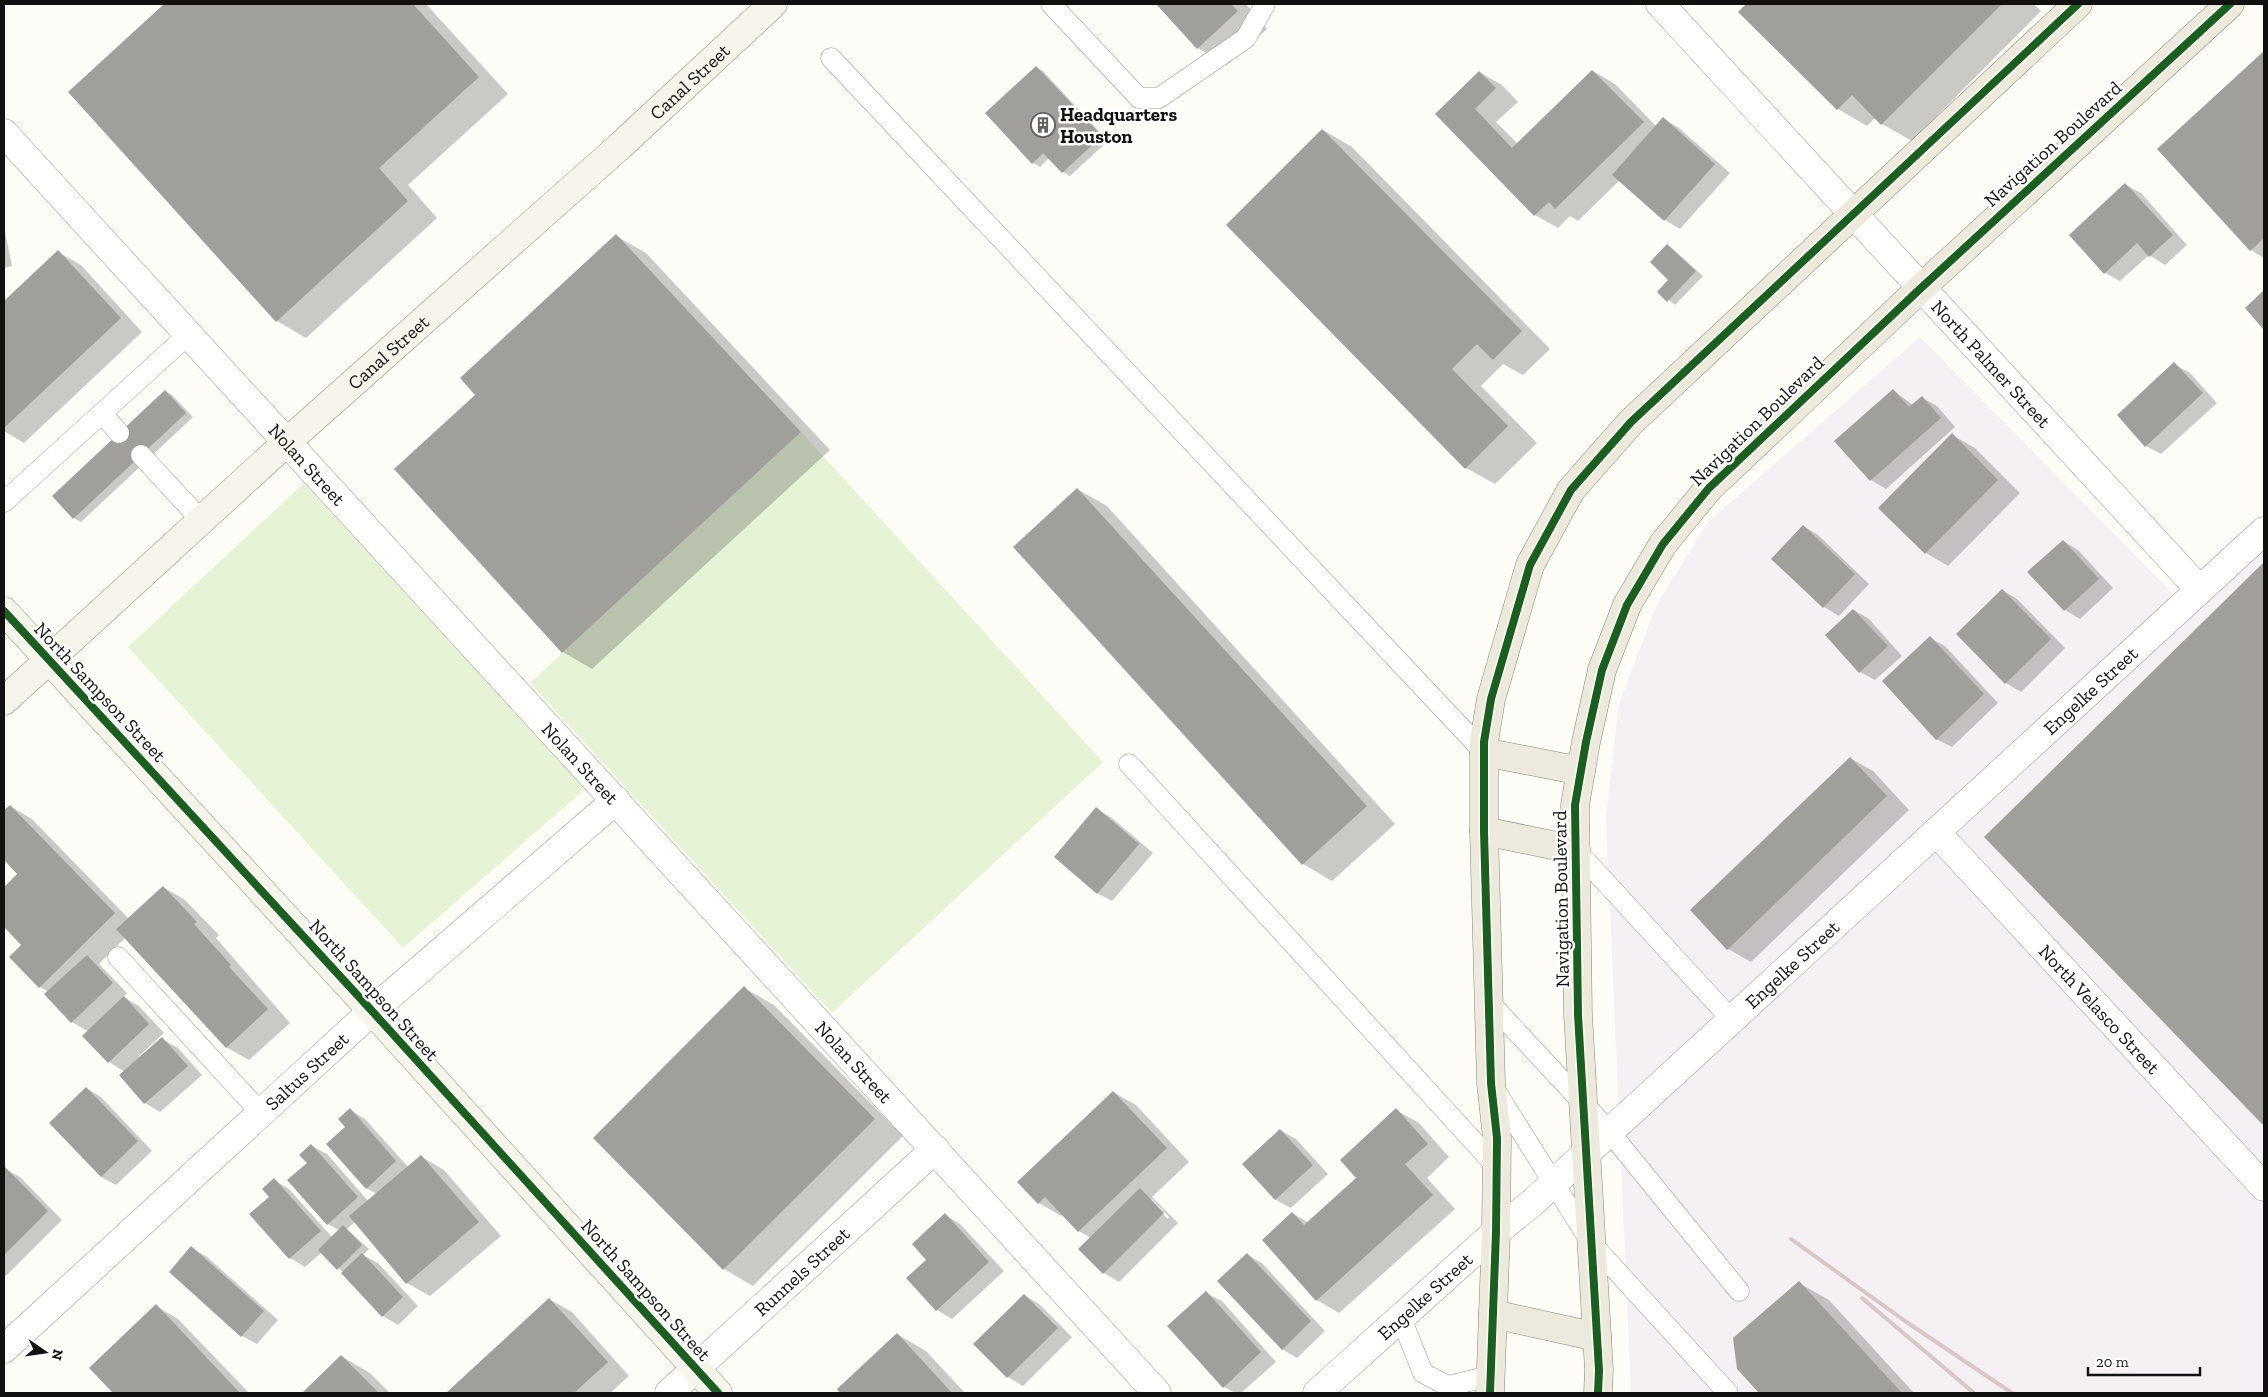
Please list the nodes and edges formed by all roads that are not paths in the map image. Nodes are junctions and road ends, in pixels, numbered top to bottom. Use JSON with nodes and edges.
{"nodes":[{"id":1,"x":773,"y":4,"type":"edge"},
{"id":2,"x":1051,"y":4,"type":"edge"},
{"id":3,"x":1265,"y":4,"type":"edge"},
{"id":4,"x":1660,"y":4,"type":"edge"},
{"id":5,"x":2078,"y":4,"type":"edge"},
{"id":6,"x":2230,"y":4,"type":"edge"},
{"id":7,"x":831,"y":58,"type":"dead end"},
{"id":8,"x":4,"y":133,"type":"edge"},
{"id":9,"x":1853,"y":214,"type":"junction"},
{"id":10,"x":1920,"y":288,"type":"junction"},
{"id":11,"x":189,"y":334,"type":"junction"},
{"id":12,"x":102,"y":413,"type":"junction"},
{"id":13,"x":119,"y":433,"type":"dead end"},
{"id":14,"x":288,"y":441,"type":"junction"},
{"id":15,"x":141,"y":455,"type":"dead end"},
{"id":16,"x":4,"y":502,"type":"edge"},
{"id":17,"x":201,"y":520,"type":"junction"},
{"id":18,"x":2264,"y":531,"type":"edge"},
{"id":19,"x":2200,"y":590,"type":"junction"},
{"id":20,"x":4,"y":611,"type":"edge"},
{"id":21,"x":48,"y":660,"type":"junction"},
{"id":22,"x":4,"y":700,"type":"edge"},
{"id":23,"x":1484,"y":752,"type":"junction"},
{"id":24,"x":1128,"y":764,"type":"dead end"},
{"id":25,"x":1581,"y":771,"type":"junction"},
{"id":26,"x":616,"y":800,"type":"junction"},
{"id":27,"x":1484,"y":832,"type":"junction"},
{"id":28,"x":1936,"y":832,"type":"junction"},
{"id":29,"x":1576,"y":850,"type":"junction"},
{"id":30,"x":118,"y":957,"type":"dead end"},
{"id":31,"x":1488,"y":1002,"type":"junction"},
{"id":32,"x":372,"y":1011,"type":"junction"},
{"id":33,"x":1731,"y":1019,"type":"junction"},
{"id":34,"x":1491,"y":1083,"type":"junction"},
{"id":35,"x":1584,"y":1104,"type":"junction"},
{"id":36,"x":261,"y":1112,"type":"junction"},
{"id":37,"x":1608,"y":1130,"type":"junction"},
{"id":38,"x":935,"y":1149,"type":"junction"},
{"id":39,"x":1586,"y":1151,"type":"junction"},
{"id":40,"x":1496,"y":1166,"type":"junction"},
{"id":41,"x":1553,"y":1181,"type":"junction"},
{"id":42,"x":2264,"y":1187,"type":"edge"},
{"id":43,"x":1496,"y":1232,"type":"junction"},
{"id":44,"x":1592,"y":1244,"type":"junction"},
{"id":45,"x":1739,"y":1291,"type":"dead end"},
{"id":46,"x":1492,"y":1314,"type":"junction"},
{"id":47,"x":1401,"y":1318,"type":"junction"},
{"id":48,"x":1597,"y":1337,"type":"junction"},
{"id":49,"x":4,"y":1349,"type":"edge"},
{"id":50,"x":696,"y":1369,"type":"junction"},
{"id":51,"x":1490,"y":1384,"type":"edge"},
{"id":52,"x":669,"y":1393,"type":"edge"},
{"id":53,"x":718,"y":1393,"type":"edge"},
{"id":54,"x":1157,"y":1393,"type":"edge"},
{"id":55,"x":1317,"y":1393,"type":"edge"},
{"id":56,"x":1598,"y":1393,"type":"edge"},
{"id":57,"x":1728,"y":1393,"type":"edge"}],
"edges":[{"from":1,"to":14,"type":"main road","name":"Canal Street"},
{"from":2,"to":3,"type":"lane"},
{"from":4,"to":9,"type":"street","name":"North Palmer Street"},
{"from":5,"to":9,"type":"main road"},
{"from":6,"to":10,"type":"main road","name":"Navigation Boulevard"},
{"from":7,"to":23,"type":"lane"},
{"from":8,"to":11,"type":"street","name":"Nolan Street"},
{"from":9,"to":10,"type":"street","name":"North Palmer Street"},
{"from":9,"to":23,"type":"main road"},
{"from":10,"to":19,"type":"street","name":"North Palmer Street"},
{"from":10,"to":25,"type":"main road","name":"Navigation Boulevard"},
{"from":11,"to":12,"type":"lane"},
{"from":11,"to":14,"type":"street","name":"Nolan Street"},
{"from":12,"to":13,"type":"lane"},
{"from":12,"to":16,"type":"lane"},
{"from":14,"to":17,"type":"main road","name":"Canal Street"},
{"from":14,"to":26,"type":"street","name":"Nolan Street"},
{"from":15,"to":17,"type":"lane"},
{"from":17,"to":21,"type":"main road","name":"Canal Street"},
{"from":18,"to":19,"type":"street","name":"Engelke Street"},
{"from":19,"to":28,"type":"street","name":"Engelke Street"},
{"from":20,"to":21,"type":"main road","name":"North Sampson Street"},
{"from":21,"to":22,"type":"main road","name":"Canal Street"},
{"from":21,"to":32,"type":"main road","name":"North Sampson Street"},
{"from":23,"to":25,"type":"main road"},
{"from":23,"to":27,"type":"main road"},
{"from":24,"to":40,"type":"lane"},
{"from":25,"to":29,"type":"main road","name":"Navigation Boulevard"},
{"from":26,"to":32,"type":"street","name":"Saltus Street"},
{"from":26,"to":38,"type":"street","name":"Nolan Street"},
{"from":27,"to":29,"type":"main road"},
{"from":27,"to":31,"type":"main road"},
{"from":28,"to":33,"type":"street","name":"Engelke Street"},
{"from":28,"to":42,"type":"street","name":"North Velasco Street"},
{"from":29,"to":33,"type":"lane"},
{"from":29,"to":35,"type":"main road","name":"Navigation Boulevard"},
{"from":30,"to":36,"type":"lane"},
{"from":31,"to":34,"type":"main road"},
{"from":31,"to":35,"type":"lane"},
{"from":32,"to":36,"type":"street","name":"Saltus Street"},
{"from":32,"to":50,"type":"main road","name":"North Sampson Street"},
{"from":33,"to":37,"type":"street","name":"Engelke Street"},
{"from":34,"to":40,"type":"main road"},
{"from":34,"to":41,"type":"lane"},
{"from":35,"to":37,"type":"lane"},
{"from":35,"to":39,"type":"main road","name":"Navigation Boulevard"},
{"from":36,"to":49,"type":"street","name":"Saltus Street"},
{"from":37,"to":39,"type":"street","name":"Engelke Street"},
{"from":37,"to":45,"type":"lane"},
{"from":38,"to":50,"type":"street","name":"Runnels Street"},
{"from":38,"to":54,"type":"street","name":"Nolan Street"},
{"from":39,"to":41,"type":"street","name":"Engelke Street"},
{"from":39,"to":44,"type":"main road","name":"Navigation Boulevard"},
{"from":40,"to":43,"type":"main road"},
{"from":41,"to":43,"type":"street","name":"Engelke Street"},
{"from":41,"to":44,"type":"lane"},
{"from":43,"to":46,"type":"main road"},
{"from":43,"to":47,"type":"street","name":"Engelke Street"},
{"from":44,"to":48,"type":"main road","name":"Navigation Boulevard"},
{"from":44,"to":57,"type":"lane"},
{"from":46,"to":48,"type":"main road"},
{"from":46,"to":51,"type":"main road"},
{"from":47,"to":51,"type":"lane"},
{"from":47,"to":55,"type":"street","name":"Engelke Street"},
{"from":48,"to":56,"type":"main road","name":"Navigation Boulevard"},
{"from":50,"to":52,"type":"street","name":"Runnels Street"},
{"from":50,"to":53,"type":"main road","name":"North Sampson Street"}]}
